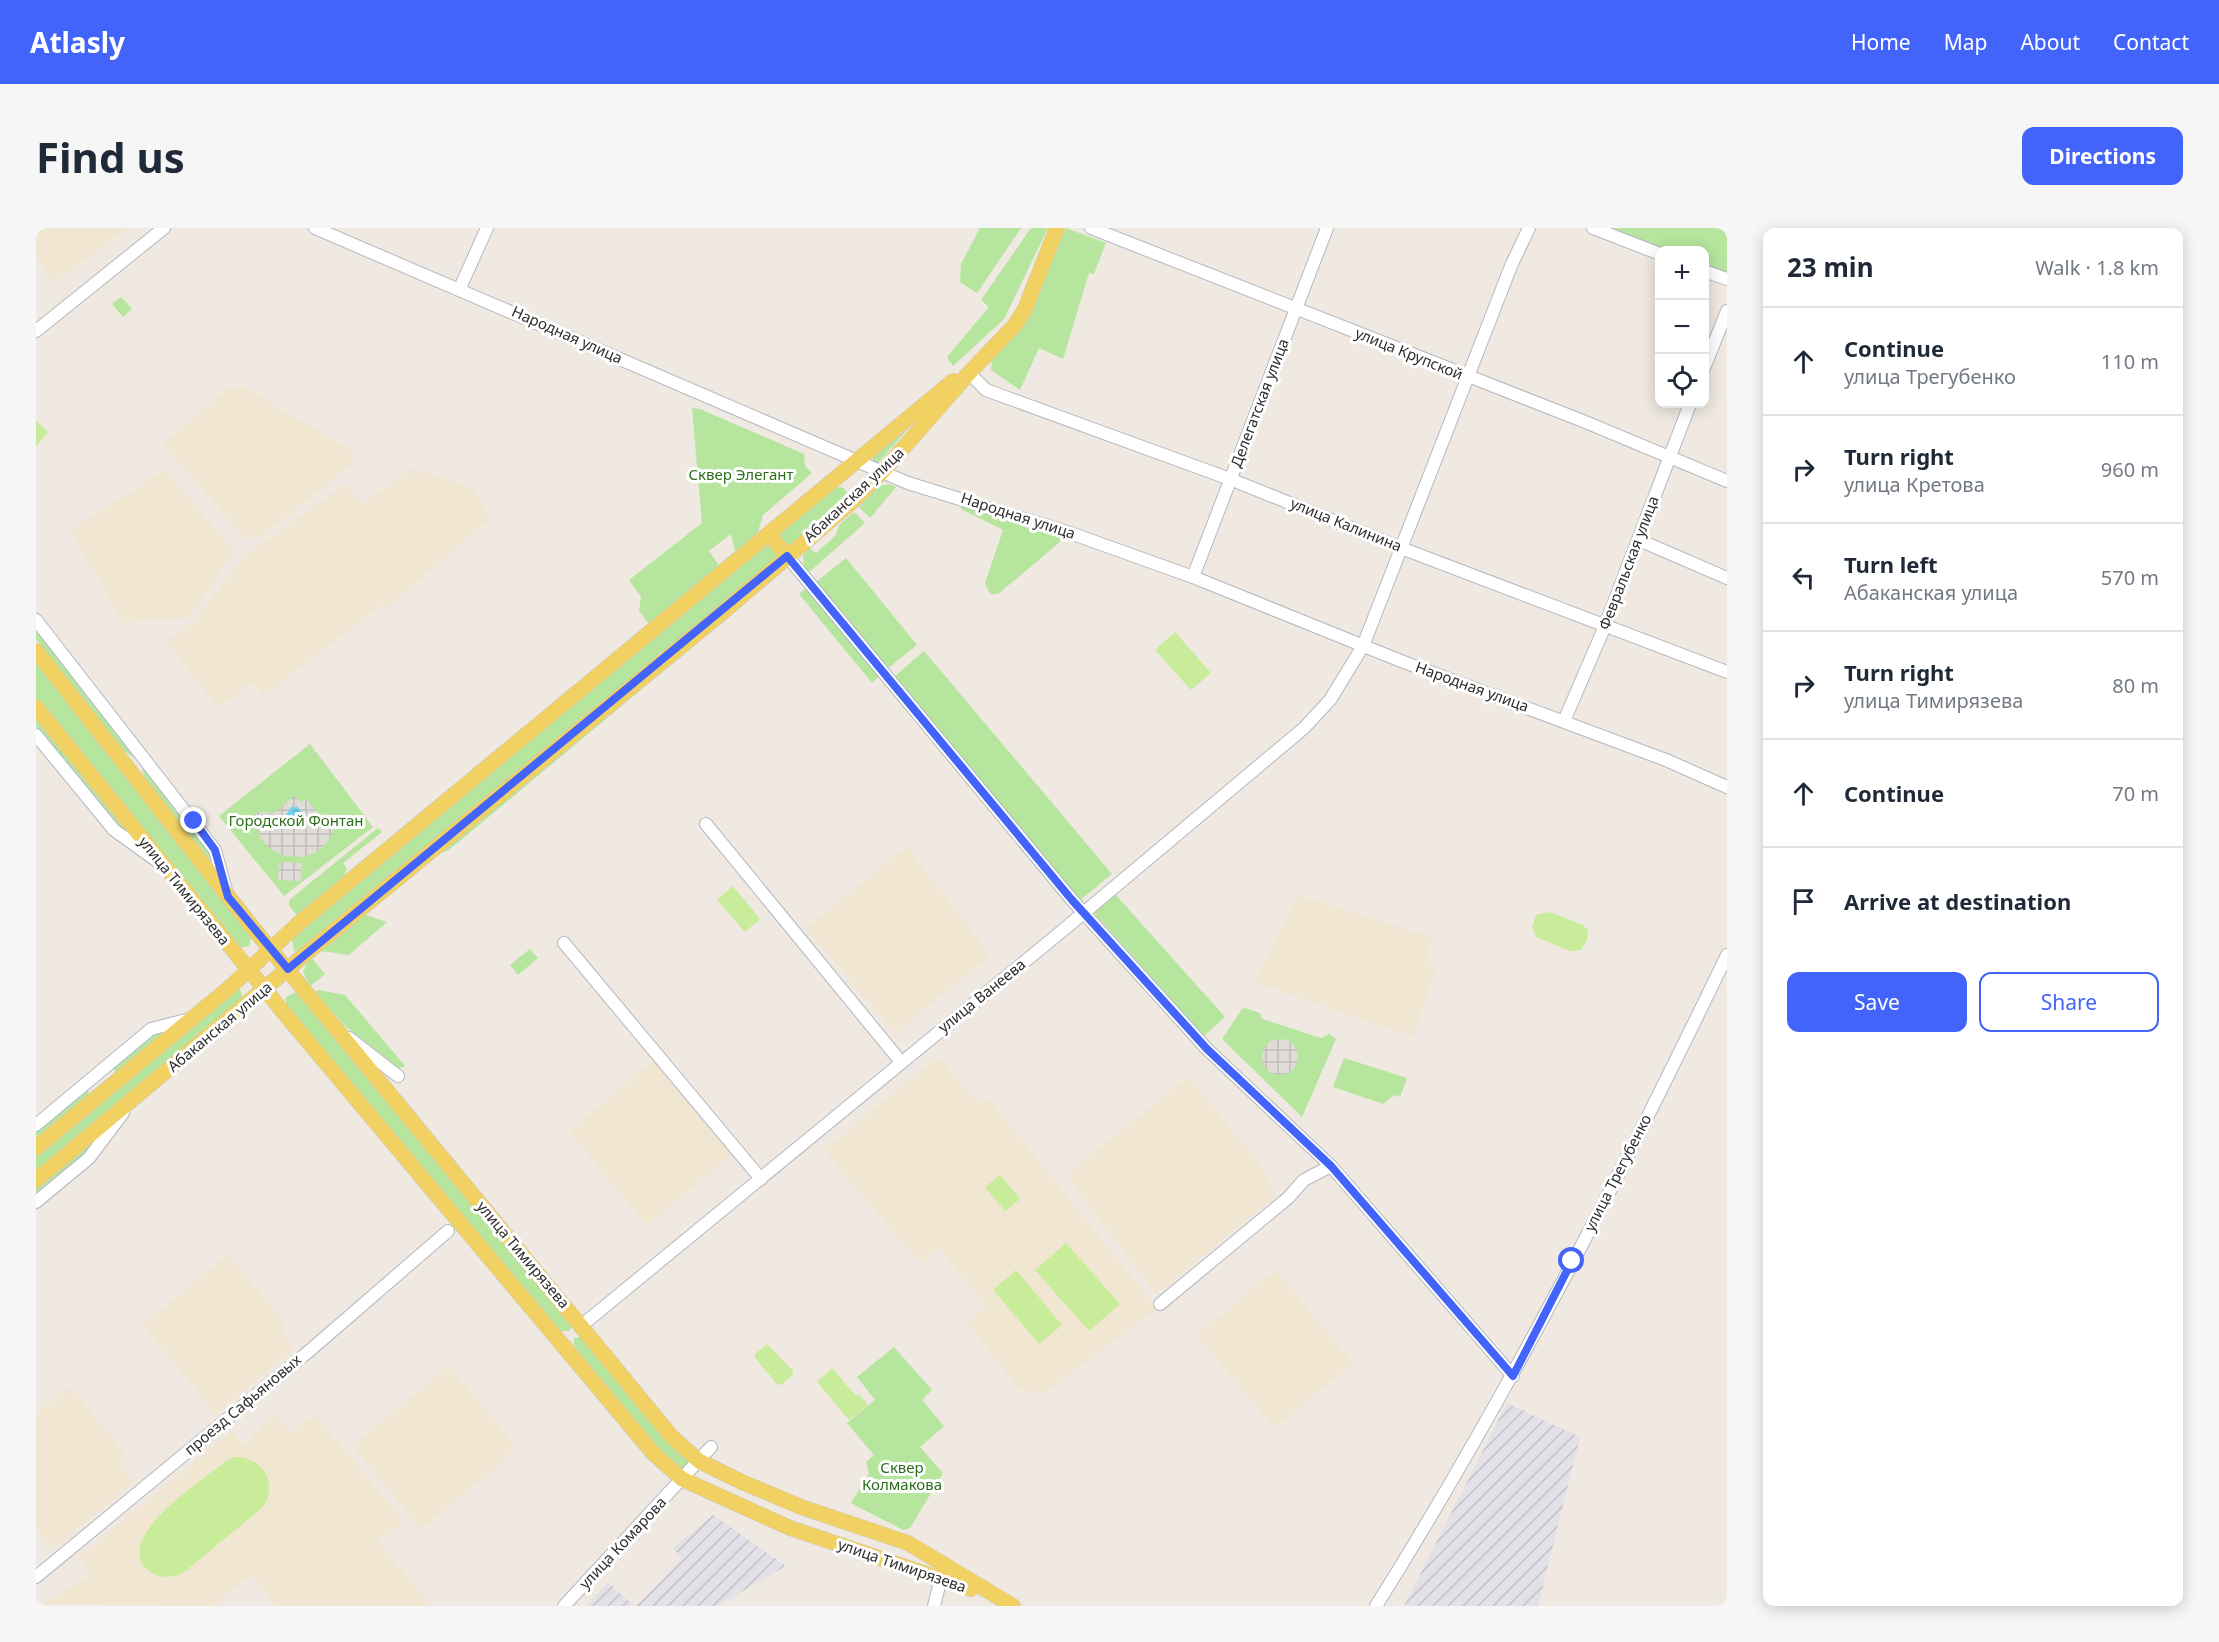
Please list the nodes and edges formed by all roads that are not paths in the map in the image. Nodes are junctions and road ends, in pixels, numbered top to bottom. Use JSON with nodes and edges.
{"nodes":[{"id":1,"x":164,"y":228,"type":"edge"},
{"id":2,"x":315,"y":228,"type":"edge"},
{"id":3,"x":487,"y":228,"type":"edge"},
{"id":4,"x":1057,"y":228,"type":"edge"},
{"id":5,"x":1091,"y":228,"type":"edge"},
{"id":6,"x":1327,"y":228,"type":"edge"},
{"id":7,"x":1529,"y":228,"type":"edge"},
{"id":8,"x":1593,"y":228,"type":"edge"},
{"id":9,"x":1655,"y":252,"type":"edge"},
{"id":10,"x":1709,"y":273,"type":"edge"},
{"id":11,"x":1727,"y":279,"type":"edge"},
{"id":12,"x":460,"y":288,"type":"junction"},
{"id":13,"x":1296,"y":310,"type":"junction"},
{"id":14,"x":1727,"y":311,"type":"edge"},
{"id":15,"x":36,"y":332,"type":"edge"},
{"id":16,"x":1709,"y":356,"type":"edge"},
{"id":17,"x":969,"y":373,"type":"junction"},
{"id":18,"x":1468,"y":378,"type":"junction"},
{"id":19,"x":1688,"y":408,"type":"edge"},
{"id":20,"x":1669,"y":458,"type":"junction"},
{"id":21,"x":856,"y":461,"type":"junction"},
{"id":22,"x":883,"y":471,"type":"junction"},
{"id":23,"x":1230,"y":478,"type":"junction"},
{"id":24,"x":833,"y":481,"type":"junction"},
{"id":25,"x":1727,"y":481,"type":"edge"},
{"id":26,"x":854,"y":500,"type":"junction"},
{"id":27,"x":769,"y":534,"type":"junction"},
{"id":28,"x":1639,"y":540,"type":"junction"},
{"id":29,"x":1401,"y":548,"type":"junction"},
{"id":30,"x":787,"y":556,"type":"junction"},
{"id":31,"x":1193,"y":578,"type":"junction"},
{"id":32,"x":1727,"y":578,"type":"edge"},
{"id":33,"x":36,"y":620,"type":"edge"},
{"id":34,"x":1605,"y":626,"type":"junction"},
{"id":35,"x":1363,"y":646,"type":"junction"},
{"id":36,"x":36,"y":651,"type":"edge"},
{"id":37,"x":1727,"y":672,"type":"edge"},
{"id":38,"x":36,"y":707,"type":"edge"},
{"id":39,"x":1564,"y":721,"type":"junction"},
{"id":40,"x":36,"y":735,"type":"edge"},
{"id":41,"x":1727,"y":787,"type":"edge"},
{"id":42,"x":706,"y":824,"type":"dead end"},
{"id":43,"x":167,"y":869,"type":"junction"},
{"id":44,"x":228,"y":897,"type":"junction"},
{"id":45,"x":1084,"y":912,"type":"junction"},
{"id":46,"x":564,"y":943,"type":"dead end"},
{"id":47,"x":270,"y":949,"type":"junction"},
{"id":48,"x":1727,"y":954,"type":"edge"},
{"id":49,"x":288,"y":969,"type":"junction"},
{"id":50,"x":248,"y":970,"type":"junction"},
{"id":51,"x":265,"y":990,"type":"junction"},
{"id":52,"x":192,"y":1019,"type":"junction"},
{"id":53,"x":338,"y":1030,"type":"junction"},
{"id":54,"x":901,"y":1062,"type":"junction"},
{"id":55,"x":398,"y":1076,"type":"dead end"},
{"id":56,"x":131,"y":1102,"type":"junction"},
{"id":57,"x":36,"y":1125,"type":"edge"},
{"id":58,"x":36,"y":1148,"type":"edge"},
{"id":59,"x":1331,"y":1166,"type":"junction"},
{"id":60,"x":761,"y":1179,"type":"junction"},
{"id":61,"x":36,"y":1180,"type":"edge"},
{"id":62,"x":36,"y":1202,"type":"edge"},
{"id":63,"x":448,"y":1231,"type":"dead end"},
{"id":64,"x":1160,"y":1304,"type":"dead end"},
{"id":65,"x":581,"y":1326,"type":"junction"},
{"id":66,"x":562,"y":1343,"type":"junction"},
{"id":67,"x":1513,"y":1376,"type":"junction"},
{"id":68,"x":711,"y":1447,"type":"dead end"},
{"id":69,"x":699,"y":1461,"type":"junction"},
{"id":70,"x":682,"y":1479,"type":"junction"},
{"id":71,"x":869,"y":1528,"type":"junction"},
{"id":72,"x":860,"y":1552,"type":"junction"},
{"id":73,"x":36,"y":1577,"type":"edge"},
{"id":74,"x":941,"y":1578,"type":"junction"},
{"id":75,"x":1010,"y":1604,"type":"edge"},
{"id":76,"x":564,"y":1606,"type":"edge"},
{"id":77,"x":934,"y":1606,"type":"edge"},
{"id":78,"x":1376,"y":1606,"type":"edge"}],
"edges":[{"from":1,"to":15,"type":"street"},
{"from":2,"to":12,"type":"street","name":"Народная улица"},
{"from":3,"to":12,"type":"street"},
{"from":4,"to":17,"type":"main road","name":"Абаканская улица"},
{"from":5,"to":13,"type":"street","name":"улица Крупской"},
{"from":6,"to":13,"type":"street","name":"Делегатская улица"},
{"from":7,"to":18,"type":"street","name":"улица Ванеева"},
{"from":8,"to":9,"type":"street"},
{"from":10,"to":11,"type":"street"},
{"from":12,"to":21,"type":"street","name":"Народная улица"},
{"from":13,"to":18,"type":"street","name":"улица Крупской"},
{"from":13,"to":23,"type":"street","name":"Делегатская улица"},
{"from":14,"to":16,"type":"street"},
{"from":17,"to":21,"type":"main road","name":"Абаканская улица"},
{"from":17,"to":22,"type":"main road","name":"Абаканская улица"},
{"from":17,"to":23,"type":"street","name":"улица Калинина"},
{"from":18,"to":20,"type":"street","name":"улица Крупской"},
{"from":18,"to":29,"type":"street","name":"улица Ванеева"},
{"from":19,"to":20,"type":"street","name":"Февральская улица"},
{"from":20,"to":25,"type":"street","name":"улица Крупской"},
{"from":20,"to":28,"type":"street","name":"Февральская улица"},
{"from":21,"to":22,"type":"street","name":"Народная улица"},
{"from":21,"to":24,"type":"main road","name":"Абаканская улица"},
{"from":22,"to":26,"type":"main road","name":"Абаканская улица"},
{"from":22,"to":31,"type":"street","name":"Народная улица"},
{"from":23,"to":29,"type":"street","name":"улица Калинина"},
{"from":23,"to":31,"type":"street","name":"Делегатская улица"},
{"from":24,"to":26,"type":"main road"},
{"from":24,"to":27,"type":"main road","name":"Абаканская улица"},
{"from":26,"to":30,"type":"main road","name":"Абаканская улица"},
{"from":27,"to":30,"type":"main road"},
{"from":27,"to":47,"type":"main road","name":"Абаканская улица"},
{"from":28,"to":32,"type":"street"},
{"from":28,"to":34,"type":"street","name":"Февральская улица"},
{"from":29,"to":34,"type":"street","name":"улица Калинина"},
{"from":29,"to":35,"type":"street","name":"улица Ванеева"},
{"from":30,"to":45,"type":"street"},
{"from":30,"to":49,"type":"main road","name":"Абаканская улица"},
{"from":31,"to":35,"type":"street","name":"Народная улица"},
{"from":33,"to":44,"type":"street"},
{"from":34,"to":37,"type":"street","name":"улица Калинина"},
{"from":34,"to":39,"type":"street","name":"Февральская улица"},
{"from":35,"to":39,"type":"street","name":"Народная улица"},
{"from":35,"to":45,"type":"street","name":"улица Ванеева"},
{"from":36,"to":44,"type":"main road","name":"улица Тимирязева"},
{"from":38,"to":43,"type":"main road","name":"улица Тимирязева"},
{"from":39,"to":41,"type":"street","name":"Народная улица"},
{"from":40,"to":43,"type":"street"},
{"from":42,"to":54,"type":"street"},
{"from":43,"to":50,"type":"main road","name":"улица Тимирязева"},
{"from":44,"to":47,"type":"main road","name":"улица Тимирязева"},
{"from":45,"to":54,"type":"street","name":"улица Ванеева"},
{"from":45,"to":59,"type":"street"},
{"from":46,"to":60,"type":"street"},
{"from":47,"to":49,"type":"main road","name":"улица Тимирязева"},
{"from":47,"to":50,"type":"main road","name":"Абаканская улица"},
{"from":48,"to":67,"type":"street","name":"улица Трегубенко"},
{"from":49,"to":51,"type":"main road","name":"Абаканская улица"},
{"from":49,"to":53,"type":"main road","name":"улица Тимирязева"},
{"from":50,"to":51,"type":"main road","name":"улица Тимирязева"},
{"from":50,"to":52,"type":"main road","name":"Абаканская улица"},
{"from":51,"to":56,"type":"main road","name":"Абаканская улица"},
{"from":51,"to":66,"type":"main road","name":"улица Тимирязева"},
{"from":52,"to":57,"type":"street"},
{"from":52,"to":58,"type":"main road","name":"Абаканская улица"},
{"from":53,"to":55,"type":"street"},
{"from":53,"to":65,"type":"main road","name":"улица Тимирязева"},
{"from":54,"to":60,"type":"street","name":"улица Ванеева"},
{"from":56,"to":61,"type":"main road","name":"Абаканская улица"},
{"from":56,"to":62,"type":"street"},
{"from":59,"to":64,"type":"street"},
{"from":59,"to":67,"type":"street"},
{"from":60,"to":65,"type":"street","name":"улица Ванеева"},
{"from":63,"to":73,"type":"street","name":"проезд Сафьяновых"},
{"from":65,"to":66,"type":"main road"},
{"from":65,"to":69,"type":"main road","name":"улица Тимирязева"},
{"from":66,"to":70,"type":"main road","name":"улица Тимирязева"},
{"from":67,"to":78,"type":"street","name":"улица Трегубенко"},
{"from":68,"to":69,"type":"street","name":"улица Комарова"},
{"from":69,"to":70,"type":"street","name":"улица Комарова"},
{"from":69,"to":71,"type":"main road","name":"улица Тимирязева"},
{"from":70,"to":72,"type":"main road","name":"улица Тимирязева"},
{"from":70,"to":76,"type":"street","name":"улица Комарова"},
{"from":71,"to":72,"type":"main road"},
{"from":71,"to":75,"type":"main road","name":"улица Тимирязева"},
{"from":72,"to":74,"type":"main road","name":"улица Тимирязева"},
{"from":74,"to":75,"type":"main road","name":"улица Тимирязева"},
{"from":74,"to":77,"type":"street"}]}
